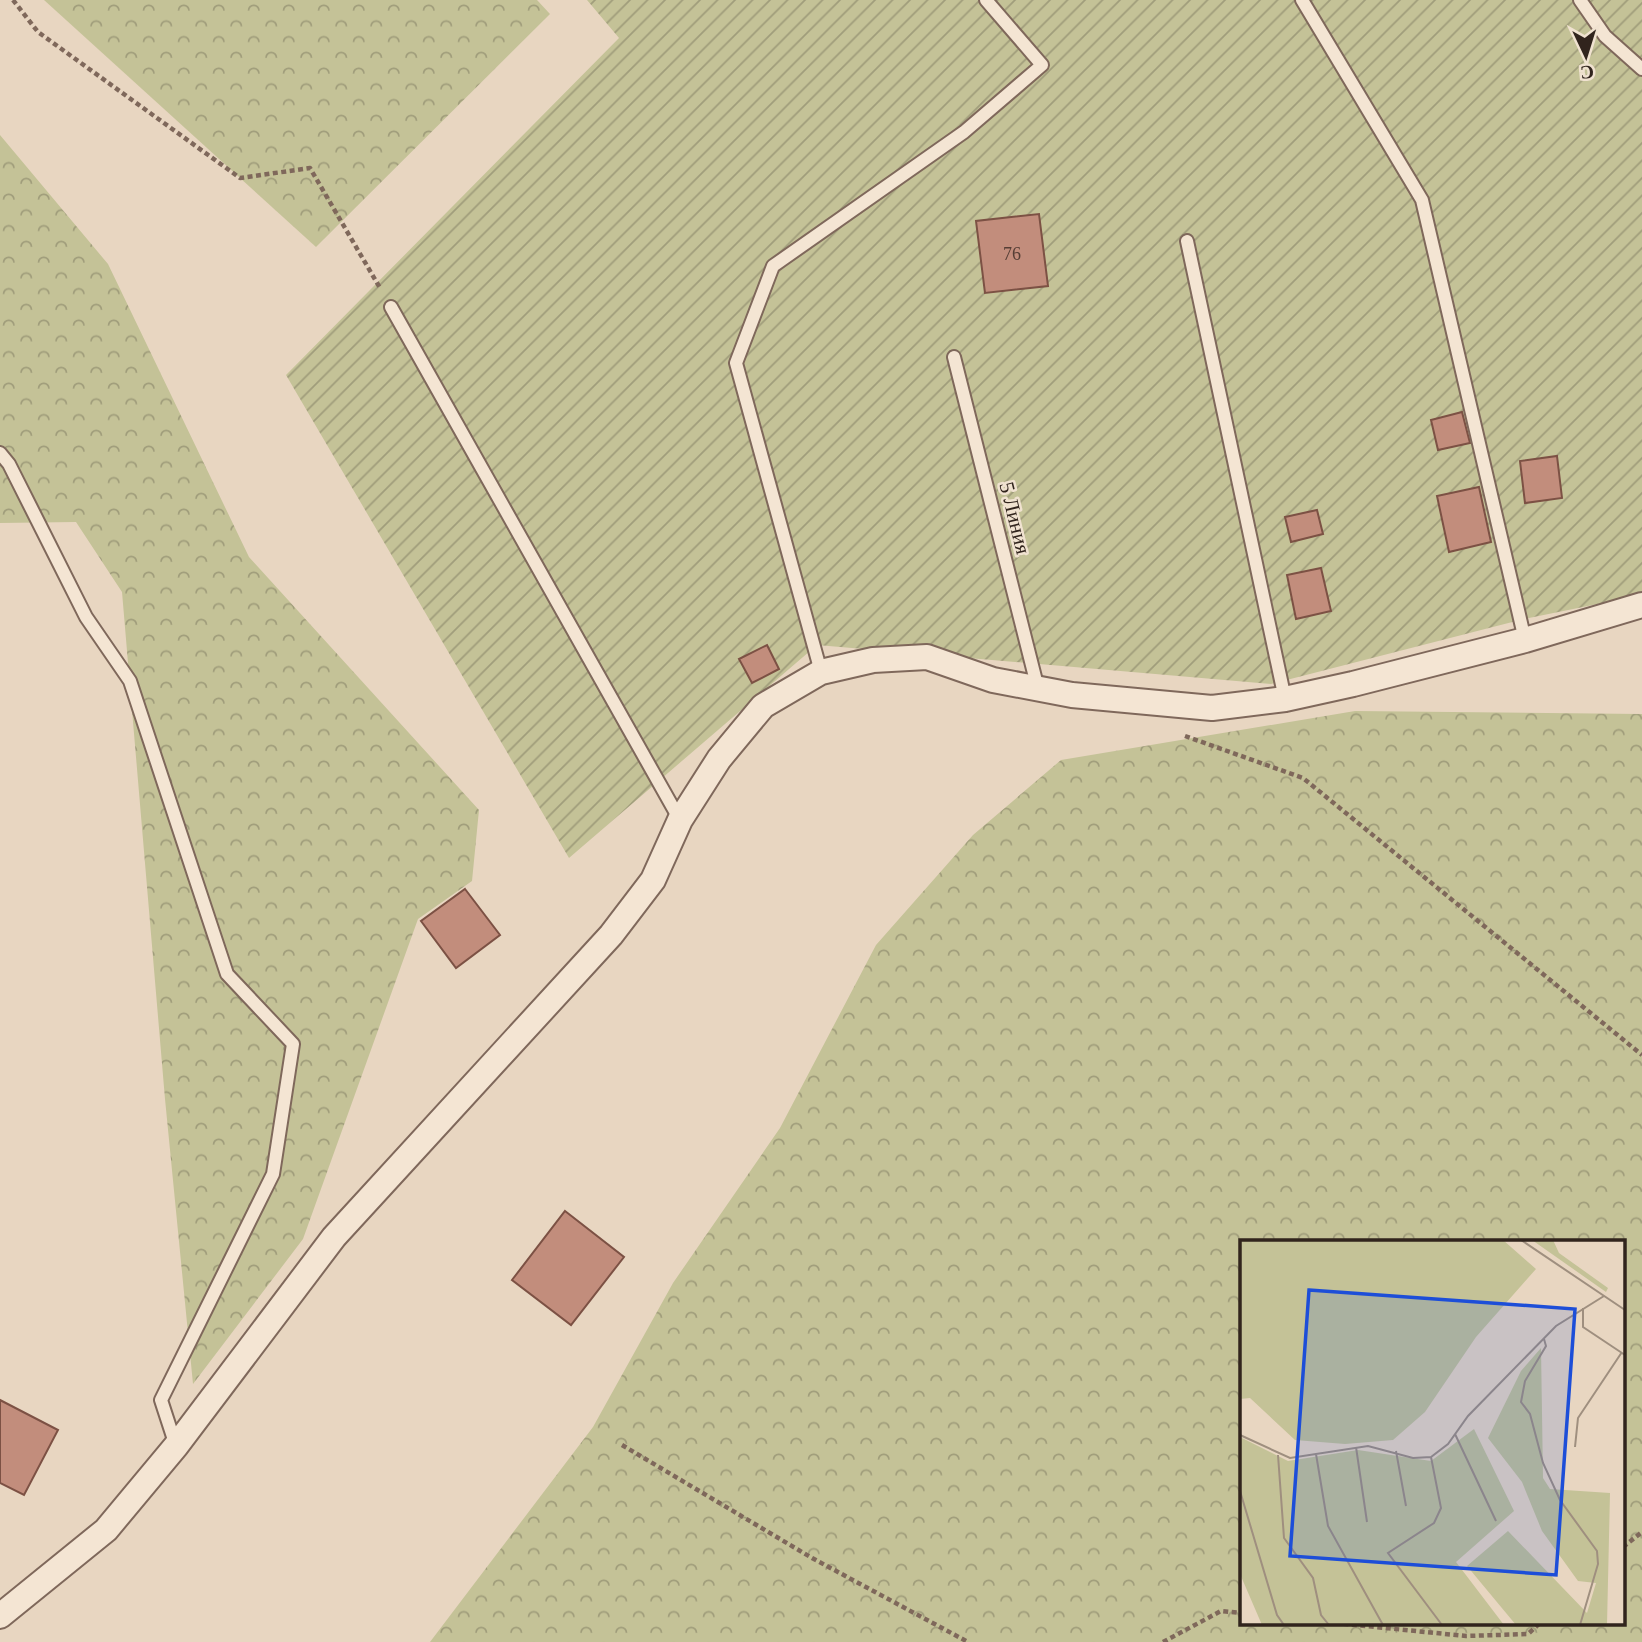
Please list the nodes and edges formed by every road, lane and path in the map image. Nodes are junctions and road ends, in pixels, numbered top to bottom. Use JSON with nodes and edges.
{"nodes":[{"id":1,"x":13,"y":0,"type":"edge"},
{"id":2,"x":986,"y":0,"type":"edge"},
{"id":3,"x":1302,"y":0,"type":"edge"},
{"id":4,"x":1580,"y":0,"type":"edge"},
{"id":5,"x":1642,"y":69,"type":"edge"},
{"id":6,"x":1187,"y":242,"type":"dead end"},
{"id":7,"x":391,"y":307,"type":"joint"},
{"id":8,"x":954,"y":357,"type":"dead end"},
{"id":9,"x":0,"y":453,"type":"edge"},
{"id":10,"x":1642,"y":605,"type":"edge"},
{"id":11,"x":1525,"y":640,"type":"junction"},
{"id":12,"x":821,"y":672,"type":"junction"},
{"id":13,"x":1038,"y":689,"type":"junction"},
{"id":14,"x":1285,"y":699,"type":"junction"},
{"id":15,"x":1175,"y":732,"type":"dead end"},
{"id":16,"x":680,"y":820,"type":"junction"},
{"id":17,"x":1642,"y":1055,"type":"edge"},
{"id":18,"x":622,"y":1445,"type":"dead end"},
{"id":19,"x":176,"y":1446,"type":"junction"},
{"id":20,"x":1642,"y":1532,"type":"edge"},
{"id":21,"x":1624,"y":1546,"type":"edge"},
{"id":22,"x":1240,"y":1613,"type":"edge"},
{"id":23,"x":0,"y":1616,"type":"edge"},
{"id":24,"x":1345,"y":1624,"type":"edge"},
{"id":25,"x":1539,"y":1624,"type":"edge"},
{"id":26,"x":968,"y":1642,"type":"edge"},
{"id":27,"x":1163,"y":1642,"type":"edge"}],
"edges":[{"from":1,"to":7,"type":"path"},
{"from":2,"to":12,"type":"lane"},
{"from":3,"to":11,"type":"lane"},
{"from":4,"to":5,"type":"lane"},
{"from":6,"to":14,"type":"lane"},
{"from":7,"to":16,"type":"lane"},
{"from":8,"to":13,"type":"lane","name":"5 Линия"},
{"from":9,"to":19,"type":"lane"},
{"from":10,"to":11,"type":"street"},
{"from":11,"to":14,"type":"street"},
{"from":12,"to":13,"type":"street"},
{"from":12,"to":16,"type":"street"},
{"from":13,"to":14,"type":"street"},
{"from":15,"to":17,"type":"path"},
{"from":16,"to":19,"type":"street"},
{"from":18,"to":26,"type":"path"},
{"from":19,"to":23,"type":"street"},
{"from":20,"to":21,"type":"path"},
{"from":22,"to":27,"type":"path"},
{"from":24,"to":25,"type":"path"}]}
